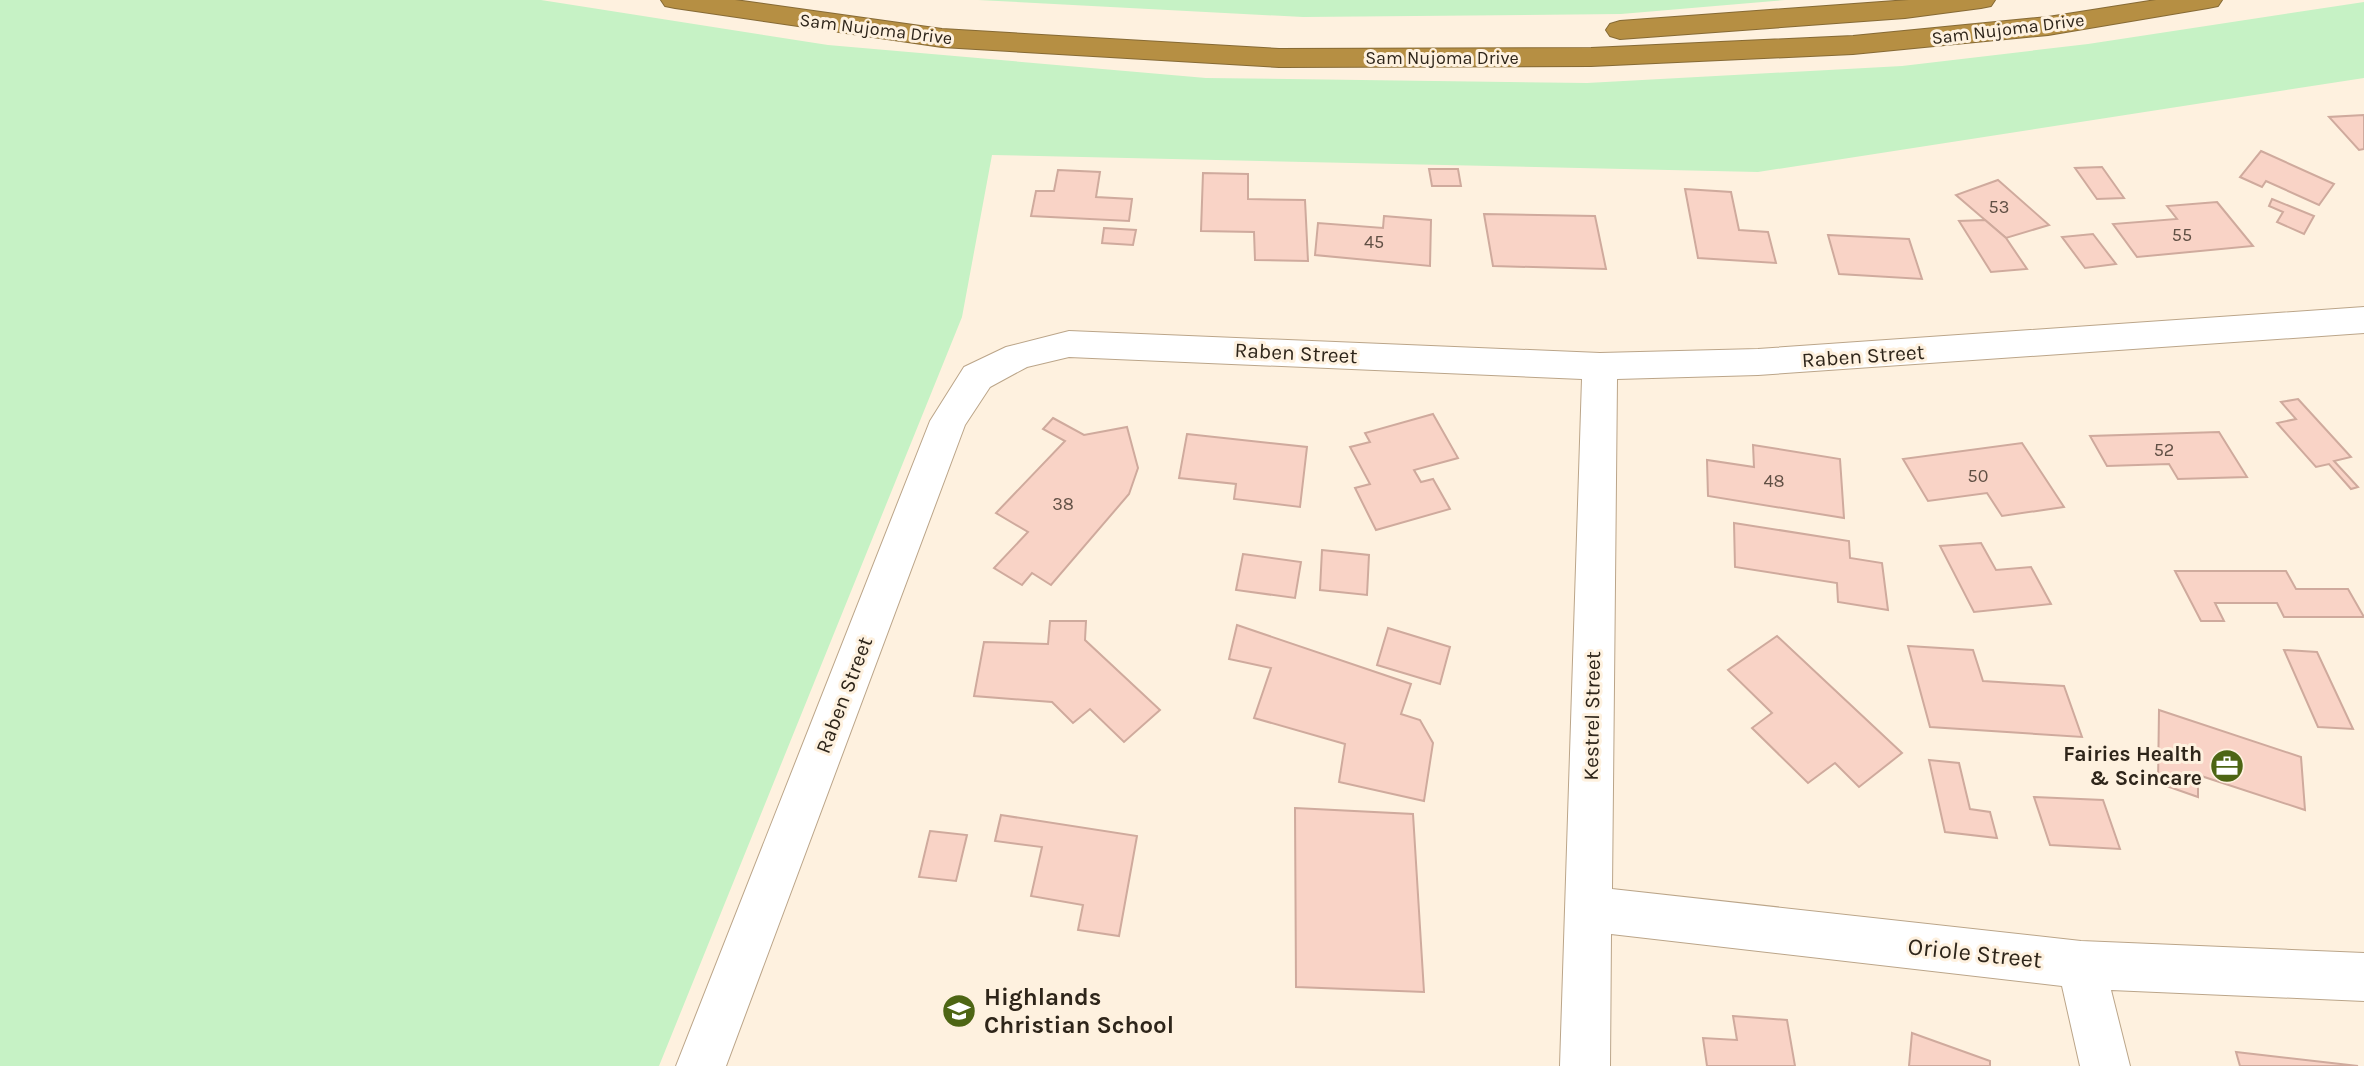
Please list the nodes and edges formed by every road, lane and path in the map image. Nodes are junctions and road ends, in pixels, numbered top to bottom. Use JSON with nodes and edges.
{"nodes":[{"id":1,"x":675,"y":0,"type":"edge"},
{"id":2,"x":815,"y":0,"type":"edge"},
{"id":3,"x":1981,"y":0,"type":"edge"},
{"id":4,"x":2208,"y":0,"type":"edge"},
{"id":5,"x":2364,"y":320,"type":"edge"},
{"id":6,"x":1600,"y":366,"type":"junction"},
{"id":7,"x":1588,"y":909,"type":"junction"},
{"id":8,"x":2081,"y":965,"type":"junction"},
{"id":9,"x":2364,"y":977,"type":"edge"},
{"id":10,"x":701,"y":1066,"type":"edge"},
{"id":11,"x":1585,"y":1066,"type":"edge"},
{"id":12,"x":2105,"y":1066,"type":"edge"}],
"edges":[{"from":1,"to":4,"type":"highway","name":"Sam Nujoma Drive"},
{"from":2,"to":3,"type":"highway","name":"Sam Nujoma Drive"},
{"from":5,"to":6,"type":"street","name":"Raben Street"},
{"from":6,"to":7,"type":"street","name":"Kestrel Street"},
{"from":6,"to":10,"type":"street","name":"Raben Street"},
{"from":7,"to":8,"type":"street","name":"Oriole Street"},
{"from":7,"to":11,"type":"street","name":"Kestrel Street"},
{"from":8,"to":9,"type":"street","name":"Oriole Street"},
{"from":8,"to":12,"type":"street"}]}
